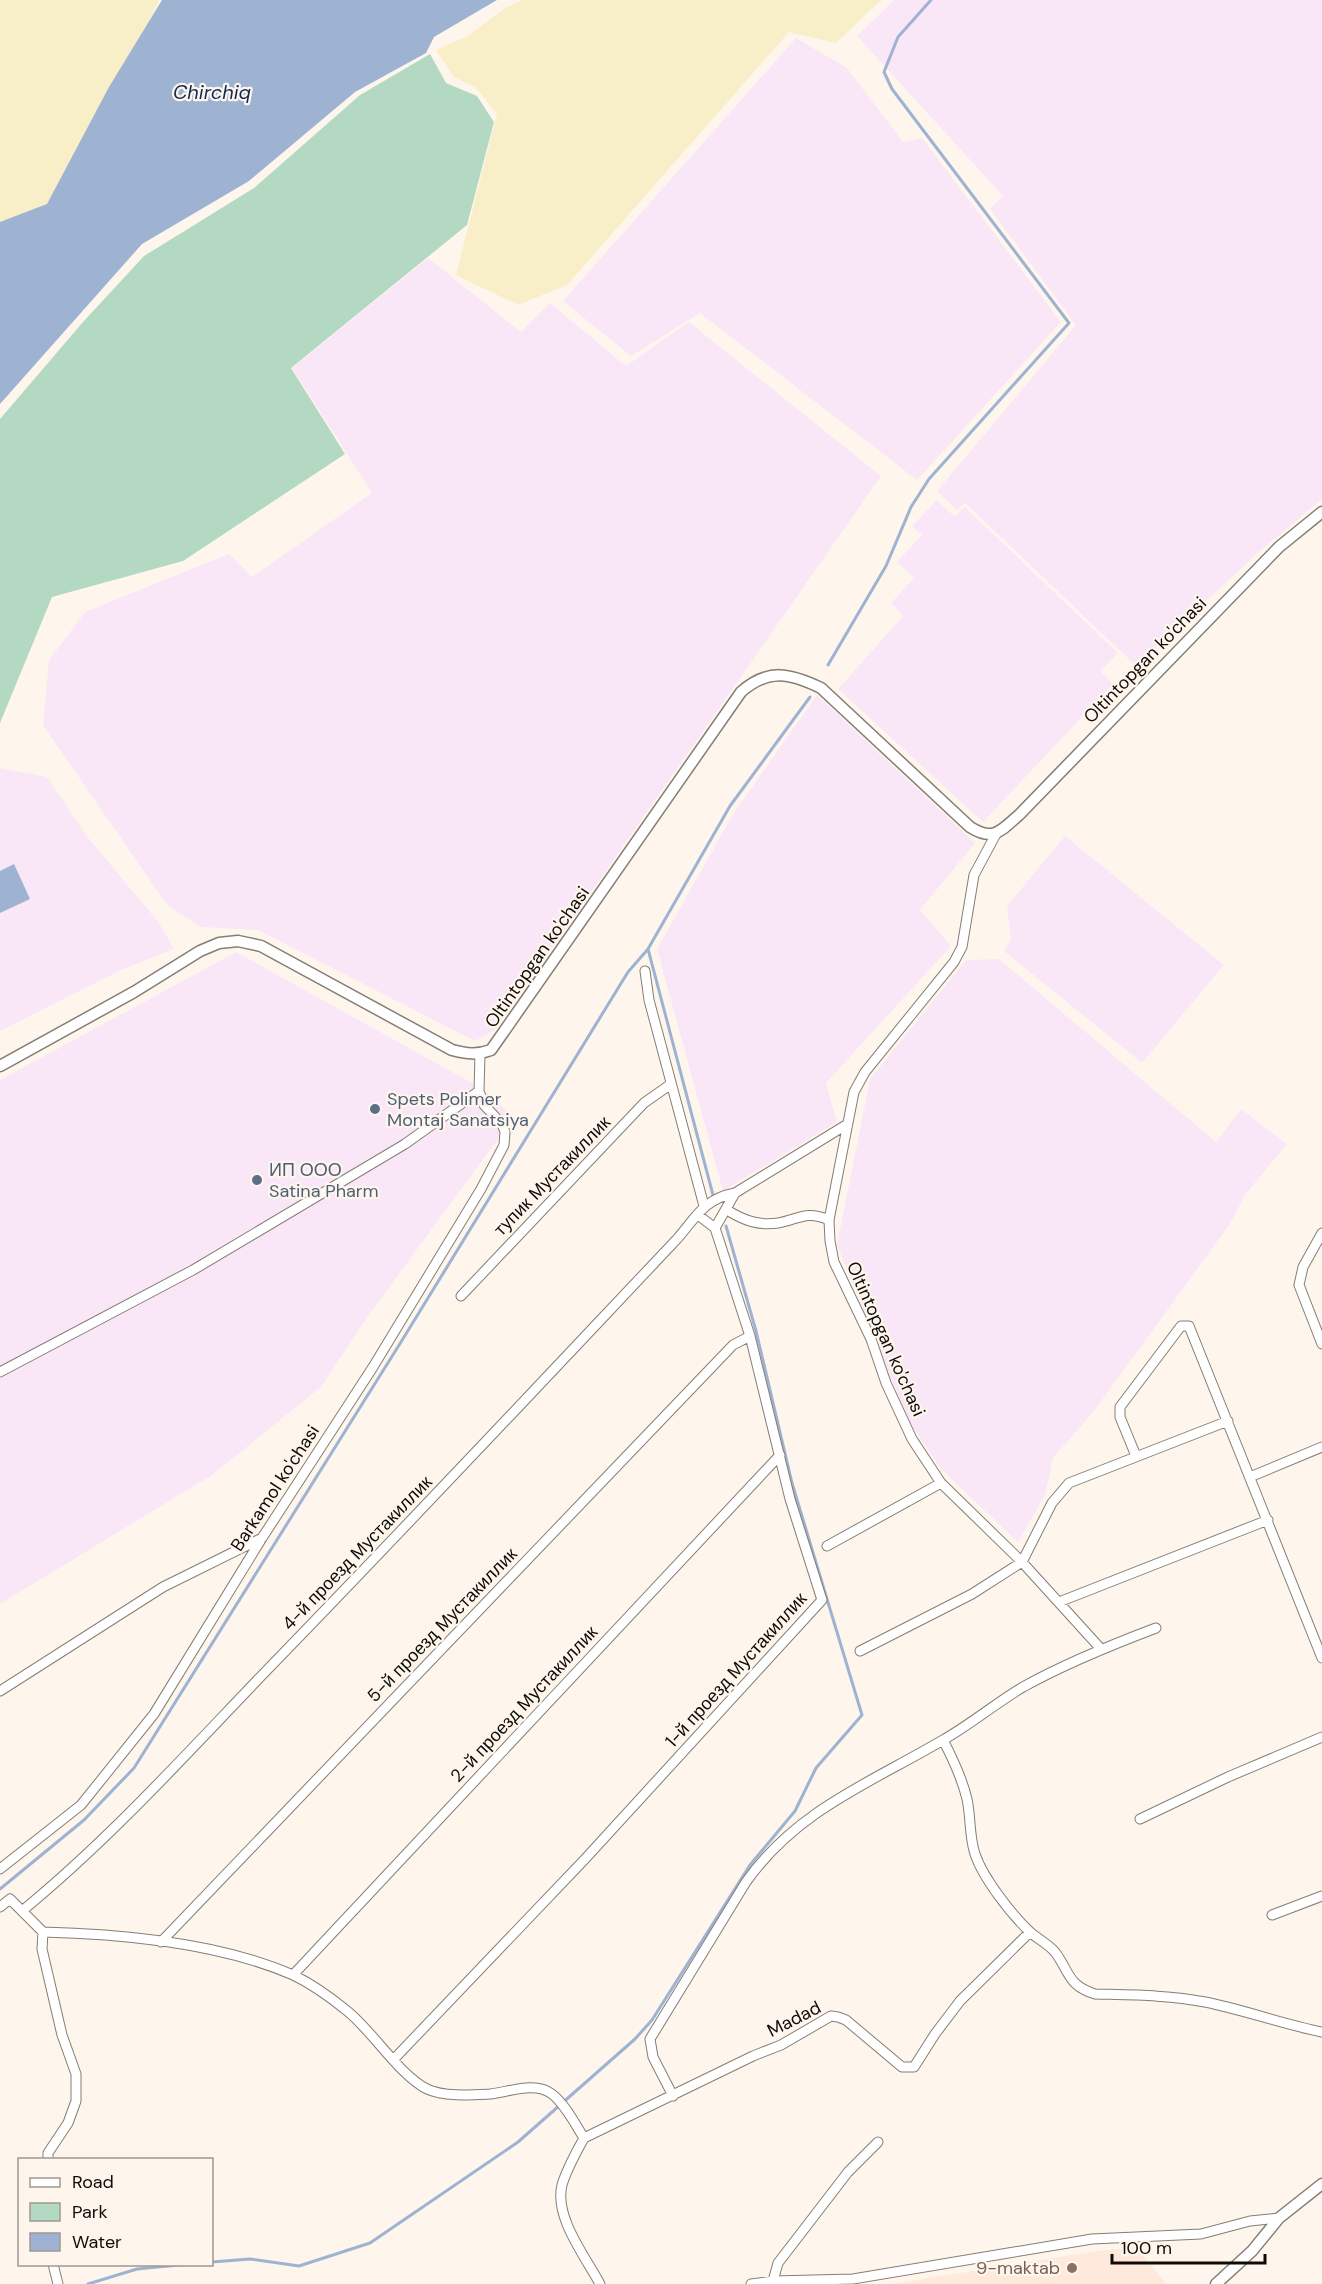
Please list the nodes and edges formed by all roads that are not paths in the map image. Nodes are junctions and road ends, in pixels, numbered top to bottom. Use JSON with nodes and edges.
{"nodes":[{"id":1,"x":1322,"y":512,"type":"edge"},
{"id":2,"x":996,"y":834,"type":"junction"},
{"id":3,"x":645,"y":971,"type":"dead end"},
{"id":4,"x":480,"y":1054,"type":"junction"},
{"id":5,"x":0,"y":1066,"type":"edge"},
{"id":6,"x":671,"y":1084,"type":"junction"},
{"id":7,"x":479,"y":1091,"type":"junction"},
{"id":8,"x":846,"y":1125,"type":"junction"},
{"id":9,"x":735,"y":1193,"type":"junction"},
{"id":10,"x":704,"y":1206,"type":"junction"},
{"id":11,"x":727,"y":1210,"type":"junction"},
{"id":12,"x":698,"y":1215,"type":"junction"},
{"id":13,"x":829,"y":1220,"type":"junction"},
{"id":14,"x":715,"y":1228,"type":"junction"},
{"id":15,"x":1322,"y":1233,"type":"edge"},
{"id":16,"x":461,"y":1296,"type":"dead end"},
{"id":17,"x":750,"y":1336,"type":"junction"},
{"id":18,"x":1322,"y":1344,"type":"edge"},
{"id":19,"x":0,"y":1372,"type":"edge"},
{"id":20,"x":1228,"y":1421,"type":"junction"},
{"id":21,"x":1322,"y":1448,"type":"edge"},
{"id":22,"x":780,"y":1455,"type":"junction"},
{"id":23,"x":1136,"y":1456,"type":"junction"},
{"id":24,"x":1250,"y":1477,"type":"junction"},
{"id":25,"x":941,"y":1483,"type":"junction"},
{"id":26,"x":1268,"y":1520,"type":"junction"},
{"id":27,"x":262,"y":1538,"type":"junction"},
{"id":28,"x":827,"y":1546,"type":"dead end"},
{"id":29,"x":1022,"y":1562,"type":"junction"},
{"id":30,"x":1059,"y":1602,"type":"junction"},
{"id":31,"x":1156,"y":1628,"type":"dead end"},
{"id":32,"x":1101,"y":1649,"type":"junction"},
{"id":33,"x":860,"y":1651,"type":"dead end"},
{"id":34,"x":1322,"y":1658,"type":"edge"},
{"id":35,"x":0,"y":1691,"type":"edge"},
{"id":36,"x":1322,"y":1737,"type":"edge"},
{"id":37,"x":943,"y":1740,"type":"junction"},
{"id":38,"x":1140,"y":1819,"type":"dead end"},
{"id":39,"x":0,"y":1869,"type":"edge"},
{"id":40,"x":1322,"y":1896,"type":"edge"},
{"id":41,"x":0,"y":1907,"type":"edge"},
{"id":42,"x":22,"y":1911,"type":"junction"},
{"id":43,"x":1272,"y":1915,"type":"dead end"},
{"id":44,"x":43,"y":1932,"type":"junction"},
{"id":45,"x":1030,"y":1932,"type":"junction"},
{"id":46,"x":161,"y":1942,"type":"junction"},
{"id":47,"x":293,"y":1975,"type":"junction"},
{"id":48,"x":1322,"y":2032,"type":"edge"},
{"id":49,"x":394,"y":2059,"type":"junction"},
{"id":50,"x":673,"y":2096,"type":"junction"},
{"id":51,"x":584,"y":2138,"type":"junction"},
{"id":52,"x":878,"y":2142,"type":"dead end"},
{"id":53,"x":48,"y":2158,"type":"edge"},
{"id":54,"x":1322,"y":2184,"type":"edge"},
{"id":55,"x":1279,"y":2218,"type":"junction"},
{"id":56,"x":53,"y":2266,"type":"edge"},
{"id":57,"x":773,"y":2281,"type":"junction"},
{"id":58,"x":58,"y":2284,"type":"edge"},
{"id":59,"x":600,"y":2284,"type":"edge"},
{"id":60,"x":751,"y":2284,"type":"edge"},
{"id":61,"x":1216,"y":2284,"type":"edge"}],
"edges":[{"from":1,"to":2,"type":"street","name":"Oltintopgan ko'chasi"},
{"from":2,"to":4,"type":"street","name":"Oltintopgan ko'chasi"},
{"from":2,"to":8,"type":"street","name":"Oltintopgan ko'chasi"},
{"from":3,"to":6,"type":"street"},
{"from":4,"to":5,"type":"street"},
{"from":4,"to":7,"type":"street"},
{"from":6,"to":10,"type":"street"},
{"from":6,"to":16,"type":"street","name":"тупик Мустакиллик"},
{"from":7,"to":19,"type":"street"},
{"from":7,"to":27,"type":"street","name":"Barkamol ko'chasi"},
{"from":8,"to":9,"type":"street"},
{"from":8,"to":13,"type":"street","name":"Oltintopgan ko'chasi"},
{"from":9,"to":10,"type":"street"},
{"from":9,"to":11,"type":"street"},
{"from":10,"to":12,"type":"street","name":"4-й проезд Мустакиллик"},
{"from":11,"to":13,"type":"street"},
{"from":11,"to":14,"type":"street"},
{"from":12,"to":14,"type":"street"},
{"from":12,"to":42,"type":"street","name":"4-й проезд Мустакиллик"},
{"from":13,"to":25,"type":"street","name":"Oltintopgan ko'chasi"},
{"from":14,"to":17,"type":"street","name":"1-й проезд Мустакиллик"},
{"from":15,"to":18,"type":"street"},
{"from":17,"to":22,"type":"street","name":"1-й проезд Мустакиллик"},
{"from":17,"to":46,"type":"street","name":"5-й проезд Мустакиллик"},
{"from":20,"to":23,"type":"street"},
{"from":20,"to":23,"type":"street"},
{"from":20,"to":24,"type":"street"},
{"from":21,"to":24,"type":"street"},
{"from":22,"to":47,"type":"street","name":"2-й проезд Мустакиллик"},
{"from":22,"to":49,"type":"street","name":"1-й проезд Мустакиллик"},
{"from":23,"to":29,"type":"street"},
{"from":24,"to":26,"type":"street"},
{"from":25,"to":28,"type":"street"},
{"from":25,"to":29,"type":"street","name":"Oltintopgan ko'chasi"},
{"from":26,"to":30,"type":"street"},
{"from":26,"to":34,"type":"street"},
{"from":27,"to":35,"type":"street"},
{"from":27,"to":39,"type":"street","name":"Barkamol ko'chasi"},
{"from":29,"to":30,"type":"street","name":"Oltintopgan ko'chasi"},
{"from":29,"to":33,"type":"street"},
{"from":30,"to":32,"type":"street","name":"Oltintopgan ko'chasi"},
{"from":31,"to":32,"type":"street"},
{"from":32,"to":37,"type":"street"},
{"from":36,"to":38,"type":"street"},
{"from":37,"to":45,"type":"street"},
{"from":37,"to":50,"type":"street"},
{"from":40,"to":43,"type":"street"},
{"from":41,"to":42,"type":"street"},
{"from":42,"to":44,"type":"street"},
{"from":44,"to":46,"type":"street"},
{"from":44,"to":53,"type":"street"},
{"from":45,"to":48,"type":"street"},
{"from":45,"to":50,"type":"street","name":"Madad"},
{"from":46,"to":47,"type":"street"},
{"from":47,"to":49,"type":"street"},
{"from":49,"to":51,"type":"street"},
{"from":50,"to":51,"type":"street","name":"Madad"},
{"from":51,"to":59,"type":"street"},
{"from":52,"to":57,"type":"street"},
{"from":54,"to":55,"type":"street"},
{"from":55,"to":57,"type":"street"},
{"from":55,"to":61,"type":"street"},
{"from":56,"to":58,"type":"street"},
{"from":57,"to":60,"type":"street"}]}
